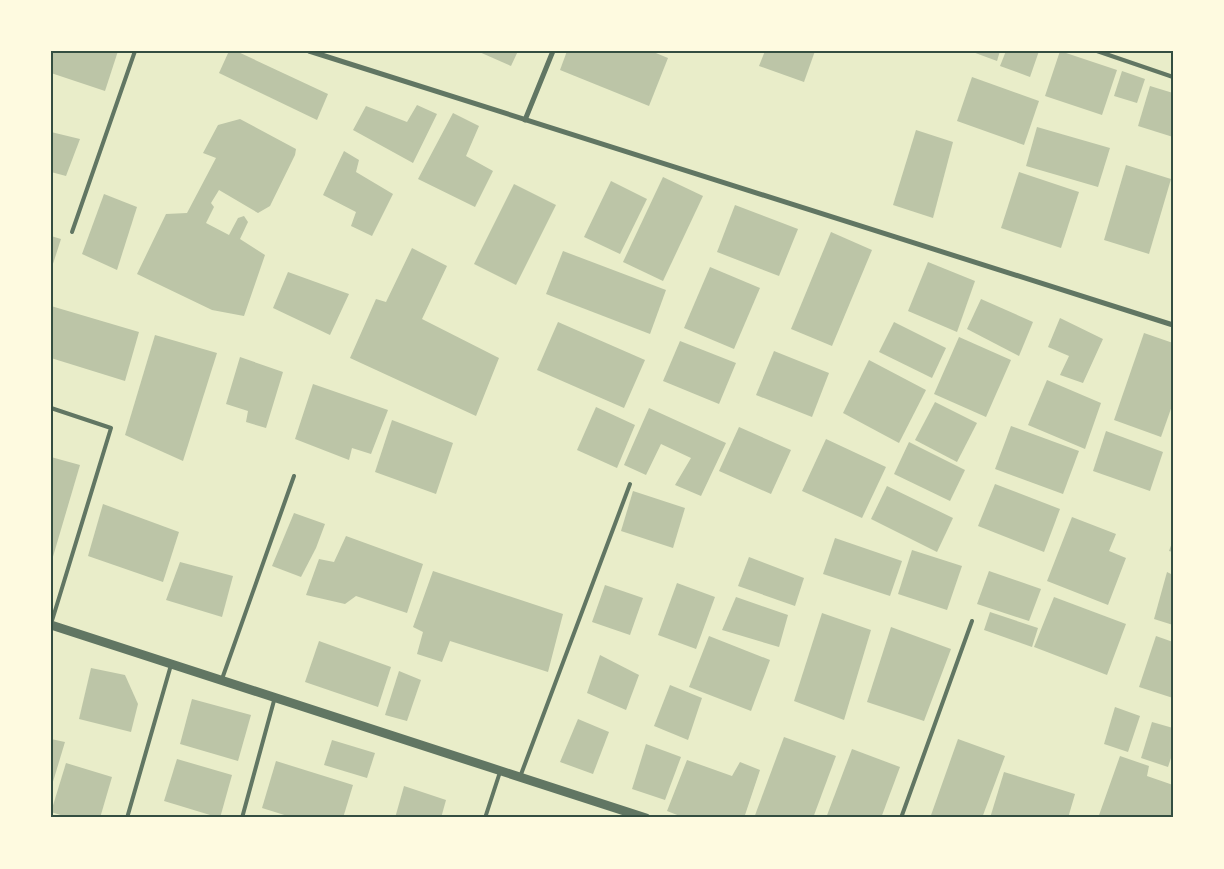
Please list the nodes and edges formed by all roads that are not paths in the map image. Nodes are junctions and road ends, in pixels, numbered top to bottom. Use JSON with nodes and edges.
{"nodes":[{"id":1,"x":135,"y":51,"type":"edge"},
{"id":2,"x":309,"y":51,"type":"edge"},
{"id":3,"x":553,"y":51,"type":"edge"},
{"id":4,"x":1097,"y":51,"type":"edge"},
{"id":5,"x":1173,"y":78,"type":"edge"},
{"id":6,"x":525,"y":120,"type":"junction"},
{"id":7,"x":72,"y":232,"type":"dead end"},
{"id":8,"x":1173,"y":325,"type":"edge"},
{"id":9,"x":51,"y":408,"type":"edge"},
{"id":10,"x":294,"y":476,"type":"dead end"},
{"id":11,"x":630,"y":484,"type":"dead end"},
{"id":12,"x":972,"y":621,"type":"dead end"},
{"id":13,"x":51,"y":624,"type":"edge"},
{"id":14,"x":171,"y":663,"type":"junction"},
{"id":15,"x":222,"y":679,"type":"junction"},
{"id":16,"x":275,"y":697,"type":"junction"},
{"id":17,"x":501,"y":771,"type":"junction"},
{"id":18,"x":520,"y":777,"type":"junction"},
{"id":19,"x":127,"y":818,"type":"edge"},
{"id":20,"x":242,"y":818,"type":"edge"},
{"id":21,"x":485,"y":818,"type":"edge"},
{"id":22,"x":646,"y":818,"type":"edge"},
{"id":23,"x":900,"y":818,"type":"edge"}],
"edges":[{"from":1,"to":7,"type":"lane"},
{"from":2,"to":6,"type":"street"},
{"from":3,"to":6,"type":"street"},
{"from":4,"to":5,"type":"lane"},
{"from":6,"to":8,"type":"street"},
{"from":9,"to":13,"type":"lane"},
{"from":10,"to":15,"type":"lane"},
{"from":11,"to":18,"type":"lane"},
{"from":12,"to":23,"type":"lane"},
{"from":13,"to":14,"type":"street"},
{"from":14,"to":15,"type":"street"},
{"from":14,"to":19,"type":"lane"},
{"from":15,"to":16,"type":"street"},
{"from":16,"to":17,"type":"street"},
{"from":16,"to":20,"type":"lane"},
{"from":17,"to":18,"type":"street"},
{"from":17,"to":21,"type":"lane"},
{"from":18,"to":22,"type":"street"}]}
